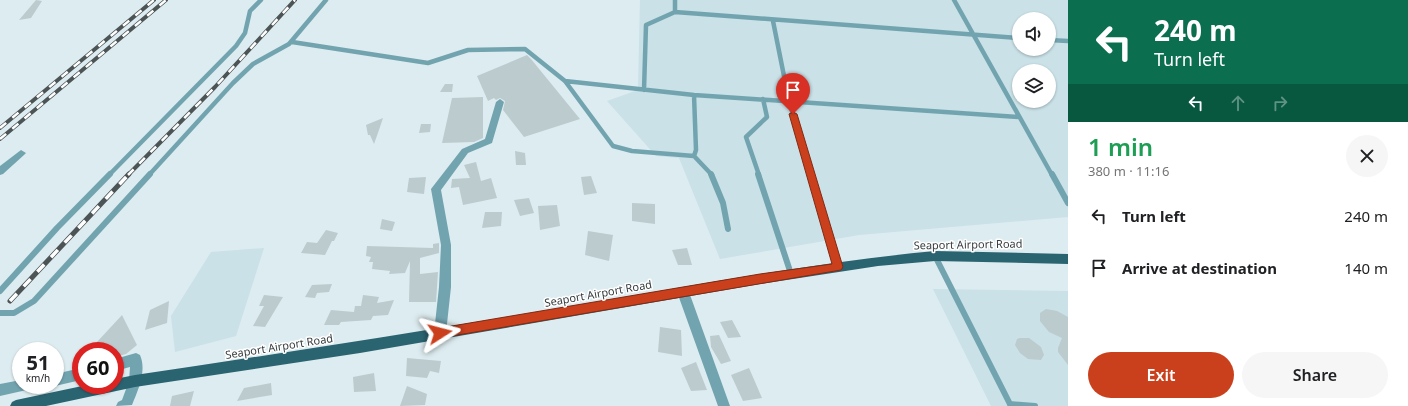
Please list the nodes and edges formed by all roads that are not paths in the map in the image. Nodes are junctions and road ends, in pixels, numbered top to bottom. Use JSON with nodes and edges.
{"nodes":[{"id":1,"x":261,"y":0,"type":"edge"},
{"id":2,"x":326,"y":0,"type":"edge"},
{"id":3,"x":675,"y":0,"type":"edge"},
{"id":4,"x":954,"y":0,"type":"edge"},
{"id":5,"x":675,"y":12,"type":"junction"},
{"id":6,"x":773,"y":21,"type":"junction"},
{"id":7,"x":974,"y":35,"type":"junction"},
{"id":8,"x":1012,"y":38,"type":"edge"},
{"id":9,"x":1056,"y":40,"type":"edge"},
{"id":10,"x":1068,"y":41,"type":"edge"},
{"id":11,"x":292,"y":42,"type":"junction"},
{"id":12,"x":565,"y":81,"type":"junction"},
{"id":13,"x":644,"y":90,"type":"junction"},
{"id":14,"x":694,"y":95,"type":"junction"},
{"id":15,"x":763,"y":99,"type":"junction"},
{"id":16,"x":789,"y":101,"type":"junction"},
{"id":17,"x":500,"y":102,"type":"dead end"},
{"id":18,"x":1019,"y":118,"type":"junction"},
{"id":19,"x":21,"y":153,"type":"dead end"},
{"id":20,"x":694,"y":156,"type":"junction"},
{"id":21,"x":0,"y":171,"type":"edge"},
{"id":22,"x":1068,"y":203,"type":"edge"},
{"id":23,"x":728,"y":229,"type":"dead end"},
{"id":24,"x":935,"y":256,"type":"junction"},
{"id":25,"x":1068,"y":259,"type":"edge"},
{"id":26,"x":838,"y":267,"type":"junction"},
{"id":27,"x":791,"y":274,"type":"junction"},
{"id":28,"x":0,"y":291,"type":"edge"},
{"id":29,"x":683,"y":292,"type":"junction"},
{"id":30,"x":0,"y":313,"type":"edge"},
{"id":31,"x":440,"y":333,"type":"junction"},
{"id":32,"x":124,"y":362,"type":"edge"},
{"id":33,"x":135,"y":382,"type":"junction"},
{"id":34,"x":12,"y":388,"type":"edge"},
{"id":35,"x":0,"y":390,"type":"edge"},
{"id":36,"x":1010,"y":405,"type":"edge"},
{"id":37,"x":16,"y":406,"type":"edge"},
{"id":38,"x":122,"y":406,"type":"edge"},
{"id":39,"x":724,"y":406,"type":"edge"},
{"id":40,"x":1035,"y":406,"type":"edge"}],
"edges":[{"from":1,"to":28,"type":"lane"},
{"from":2,"to":11,"type":"lane"},
{"from":3,"to":5,"type":"lane"},
{"from":4,"to":7,"type":"lane"},
{"from":5,"to":6,"type":"lane"},
{"from":5,"to":13,"type":"lane"},
{"from":6,"to":7,"type":"lane"},
{"from":6,"to":16,"type":"lane"},
{"from":7,"to":8,"type":"lane"},
{"from":7,"to":18,"type":"lane"},
{"from":9,"to":10,"type":"lane"},
{"from":11,"to":12,"type":"lane"},
{"from":11,"to":30,"type":"lane"},
{"from":12,"to":13,"type":"lane"},
{"from":12,"to":20,"type":"lane"},
{"from":13,"to":14,"type":"lane"},
{"from":14,"to":15,"type":"lane"},
{"from":14,"to":20,"type":"lane"},
{"from":15,"to":16,"type":"lane"},
{"from":15,"to":27,"type":"lane"},
{"from":16,"to":18,"type":"lane"},
{"from":16,"to":26,"type":"lane"},
{"from":17,"to":31,"type":"street"},
{"from":18,"to":22,"type":"lane"},
{"from":19,"to":21,"type":"street"},
{"from":20,"to":23,"type":"lane"},
{"from":24,"to":25,"type":"main road","name":"Seaport Airport Road"},
{"from":24,"to":26,"type":"main road","name":"Seaport Airport Road"},
{"from":24,"to":36,"type":"lane"},
{"from":26,"to":27,"type":"main road","name":"Seaport Airport Road"},
{"from":27,"to":29,"type":"main road","name":"Seaport Airport Road"},
{"from":29,"to":31,"type":"main road","name":"Seaport Airport Road"},
{"from":29,"to":39,"type":"street"},
{"from":31,"to":33,"type":"main road","name":"Seaport Airport Road"},
{"from":32,"to":33,"type":"street"},
{"from":33,"to":37,"type":"main road","name":"Seaport Airport Road"},
{"from":33,"to":38,"type":"street"},
{"from":34,"to":35,"type":"street"},
{"from":36,"to":40,"type":"lane"}]}
